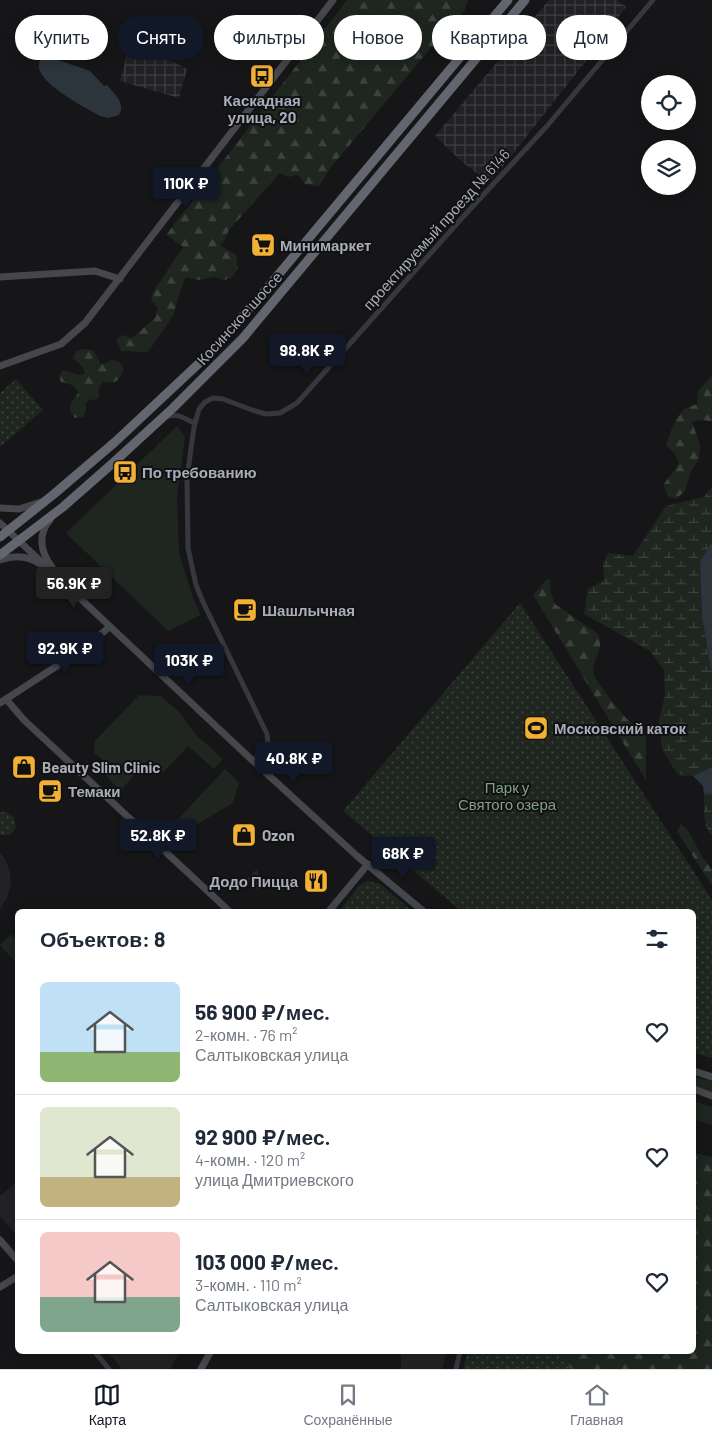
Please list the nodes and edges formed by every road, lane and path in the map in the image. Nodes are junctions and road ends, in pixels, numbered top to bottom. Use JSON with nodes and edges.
{"nodes":[{"id":1,"x":333,"y":0,"type":"edge"},
{"id":2,"x":508,"y":0,"type":"edge"},
{"id":3,"x":525,"y":0,"type":"edge"},
{"id":4,"x":654,"y":0,"type":"edge"},
{"id":5,"x":0,"y":277,"type":"edge"},
{"id":6,"x":120,"y":279,"type":"junction"},
{"id":7,"x":0,"y":366,"type":"edge"},
{"id":8,"x":185,"y":396,"type":"junction"},
{"id":9,"x":182,"y":416,"type":"junction"},
{"id":10,"x":162,"y":419,"type":"junction"},
{"id":11,"x":195,"y":423,"type":"junction"},
{"id":12,"x":54,"y":494,"type":"junction"},
{"id":13,"x":63,"y":507,"type":"junction"},
{"id":14,"x":0,"y":508,"type":"edge"},
{"id":15,"x":0,"y":517,"type":"edge"},
{"id":16,"x":0,"y":523,"type":"edge"},
{"id":17,"x":10,"y":529,"type":"junction"},
{"id":18,"x":0,"y":537,"type":"edge"},
{"id":19,"x":21,"y":539,"type":"junction"},
{"id":20,"x":0,"y":555,"type":"edge"},
{"id":21,"x":0,"y":560,"type":"edge"},
{"id":22,"x":50,"y":568,"type":"junction"},
{"id":23,"x":109,"y":627,"type":"junction"},
{"id":24,"x":3,"y":701,"type":"edge"},
{"id":25,"x":253,"y":761,"type":"junction"},
{"id":26,"x":368,"y":864,"type":"junction"},
{"id":27,"x":227,"y":909,"type":"edge"},
{"id":28,"x":331,"y":909,"type":"edge"},
{"id":29,"x":421,"y":909,"type":"edge"},
{"id":30,"x":696,"y":1072,"type":"edge"},
{"id":31,"x":712,"y":1077,"type":"edge"},
{"id":32,"x":696,"y":1090,"type":"edge"},
{"id":33,"x":712,"y":1096,"type":"edge"},
{"id":34,"x":0,"y":1240,"type":"edge"},
{"id":35,"x":15,"y":1258,"type":"edge"},
{"id":36,"x":15,"y":1278,"type":"edge"},
{"id":37,"x":0,"y":1287,"type":"edge"},
{"id":38,"x":96,"y":1354,"type":"edge"},
{"id":39,"x":209,"y":1354,"type":"edge"},
{"id":40,"x":459,"y":1354,"type":"edge"},
{"id":41,"x":109,"y":1369,"type":"edge"},
{"id":42,"x":201,"y":1369,"type":"edge"},
{"id":43,"x":456,"y":1369,"type":"edge"}],
"edges":[{"from":1,"to":6,"type":"street"},
{"from":2,"to":12,"type":"highway","name":"Косинское шоссе"},
{"from":3,"to":8,"type":"highway","name":"Косинское шоссе"},
{"from":4,"to":11,"type":"street","name":"проектируемый проезд № 6146"},
{"from":5,"to":6,"type":"street"},
{"from":6,"to":7,"type":"street"},
{"from":8,"to":9,"type":"street"},
{"from":8,"to":10,"type":"highway","name":"Косинское шоссе"},
{"from":9,"to":10,"type":"street"},
{"from":9,"to":11,"type":"street"},
{"from":10,"to":13,"type":"highway","name":"Косинское шоссе"},
{"from":11,"to":25,"type":"street","name":"проектируемый проезд № 6146"},
{"from":12,"to":14,"type":"street"},
{"from":12,"to":17,"type":"highway","name":"Косинское шоссе"},
{"from":13,"to":19,"type":"highway","name":"Косинское шоссе"},
{"from":13,"to":22,"type":"street"},
{"from":15,"to":17,"type":"street"},
{"from":16,"to":17,"type":"street"},
{"from":17,"to":18,"type":"highway","name":"Косинское шоссе"},
{"from":17,"to":19,"type":"street"},
{"from":19,"to":20,"type":"highway","name":"Косинское шоссе"},
{"from":19,"to":22,"type":"street"},
{"from":21,"to":22,"type":"street"},
{"from":22,"to":23,"type":"street"},
{"from":23,"to":24,"type":"street"},
{"from":23,"to":25,"type":"street"},
{"from":24,"to":27,"type":"street"},
{"from":25,"to":26,"type":"street"},
{"from":26,"to":28,"type":"street"},
{"from":26,"to":29,"type":"street"},
{"from":30,"to":31,"type":"street"},
{"from":32,"to":33,"type":"street"},
{"from":34,"to":35,"type":"street"},
{"from":36,"to":37,"type":"street"},
{"from":38,"to":41,"type":"street"},
{"from":39,"to":42,"type":"street"},
{"from":40,"to":43,"type":"street"}]}
